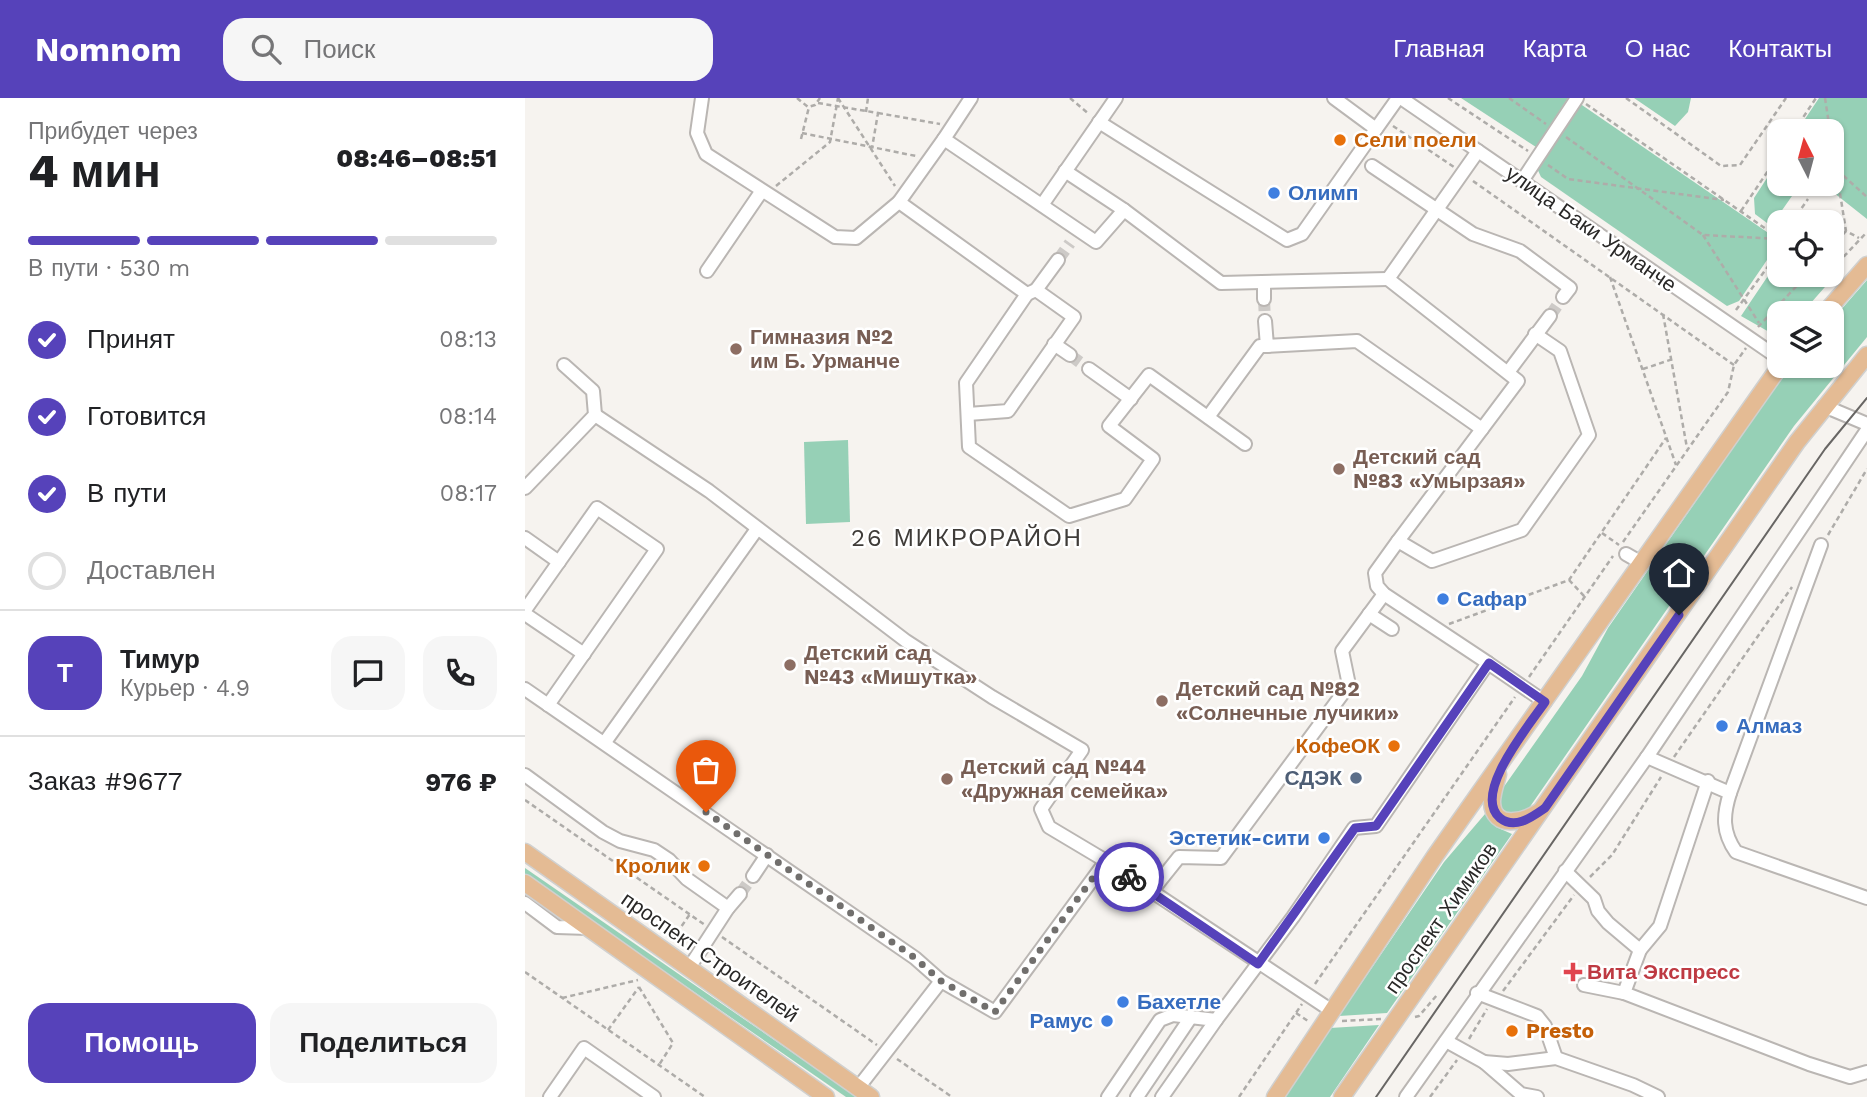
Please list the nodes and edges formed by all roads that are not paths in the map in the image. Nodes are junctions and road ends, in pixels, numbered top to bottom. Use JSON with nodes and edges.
{"nodes":[{"id":1,"x":702,"y":98,"type":"edge"},
{"id":2,"x":971,"y":98,"type":"edge"},
{"id":3,"x":1116,"y":98,"type":"edge"},
{"id":4,"x":1334,"y":98,"type":"edge"},
{"id":5,"x":1400,"y":98,"type":"edge"},
{"id":6,"x":1577,"y":98,"type":"edge"},
{"id":7,"x":1099,"y":122,"type":"junction"},
{"id":8,"x":1380,"y":124,"type":"junction"},
{"id":9,"x":944,"y":139,"type":"junction"},
{"id":10,"x":1478,"y":151,"type":"junction"},
{"id":11,"x":1373,"y":166,"type":"dead end"},
{"id":12,"x":1065,"y":171,"type":"junction"},
{"id":13,"x":1521,"y":181,"type":"junction"},
{"id":14,"x":763,"y":194,"type":"junction"},
{"id":15,"x":901,"y":200,"type":"junction"},
{"id":16,"x":1042,"y":205,"type":"junction"},
{"id":17,"x":1436,"y":209,"type":"junction"},
{"id":18,"x":1124,"y":210,"type":"junction"},
{"id":19,"x":1079,"y":231,"type":"junction"},
{"id":20,"x":1070,"y":243,"type":"tunnel mouth"},
{"id":21,"x":1058,"y":260,"type":"tunnel mouth"},
{"id":22,"x":1867,"y":265,"type":"edge"},
{"id":23,"x":707,"y":271,"type":"dead end"},
{"id":24,"x":1388,"y":279,"type":"junction"},
{"id":25,"x":1264,"y":283,"type":"junction"},
{"id":26,"x":1031,"y":292,"type":"junction"},
{"id":27,"x":1563,"y":297,"type":"dead end"},
{"id":28,"x":1264,"y":299,"type":"tunnel mouth"},
{"id":29,"x":1836,"y":301,"type":"edge"},
{"id":30,"x":1550,"y":316,"type":"tunnel mouth"},
{"id":31,"x":1265,"y":321,"type":"tunnel mouth"},
{"id":32,"x":1535,"y":334,"type":"junction"},
{"id":33,"x":1054,"y":344,"type":"junction"},
{"id":34,"x":1267,"y":346,"type":"junction"},
{"id":35,"x":1767,"y":350,"type":"edge"},
{"id":36,"x":1070,"y":355,"type":"tunnel mouth"},
{"id":37,"x":1867,"y":355,"type":"edge"},
{"id":38,"x":564,"y":365,"type":"dead end"},
{"id":39,"x":1089,"y":369,"type":"tunnel mouth"},
{"id":40,"x":1509,"y":371,"type":"junction"},
{"id":41,"x":1770,"y":378,"type":"edge"},
{"id":42,"x":1131,"y":399,"type":"junction"},
{"id":43,"x":1824,"y":406,"type":"junction"},
{"id":44,"x":968,"y":414,"type":"junction"},
{"id":45,"x":595,"y":415,"type":"junction"},
{"id":46,"x":1207,"y":417,"type":"junction"},
{"id":47,"x":1867,"y":425,"type":"edge"},
{"id":48,"x":1482,"y":429,"type":"junction"},
{"id":49,"x":1867,"y":430,"type":"edge"},
{"id":50,"x":1245,"y":444,"type":"dead end"},
{"id":51,"x":525,"y":488,"type":"edge"},
{"id":52,"x":757,"y":529,"type":"junction"},
{"id":53,"x":525,"y":538,"type":"edge"},
{"id":54,"x":1398,"y":541,"type":"junction"},
{"id":55,"x":1821,"y":545,"type":"dead end"},
{"id":56,"x":559,"y":562,"type":"junction"},
{"id":57,"x":1384,"y":594,"type":"junction"},
{"id":58,"x":525,"y":612,"type":"edge"},
{"id":59,"x":1369,"y":614,"type":"junction"},
{"id":60,"x":1392,"y":629,"type":"dead end"},
{"id":61,"x":584,"y":654,"type":"junction"},
{"id":62,"x":1489,"y":663,"type":"junction"},
{"id":63,"x":525,"y":689,"type":"edge"},
{"id":64,"x":1545,"y":702,"type":"junction"},
{"id":65,"x":548,"y":705,"type":"junction"},
{"id":66,"x":605,"y":742,"type":"junction"},
{"id":67,"x":1647,"y":757,"type":"junction"},
{"id":68,"x":1499,"y":768,"type":"junction"},
{"id":69,"x":525,"y":775,"type":"edge"},
{"id":70,"x":1708,"y":781,"type":"junction"},
{"id":71,"x":1730,"y":793,"type":"junction"},
{"id":72,"x":1545,"y":808,"type":"junction"},
{"id":73,"x":525,"y":852,"type":"edge"},
{"id":74,"x":767,"y":855,"type":"junction"},
{"id":75,"x":1106,"y":860,"type":"junction"},
{"id":76,"x":1565,"y":871,"type":"junction"},
{"id":77,"x":753,"y":876,"type":"tunnel mouth"},
{"id":78,"x":525,"y":883,"type":"edge"},
{"id":79,"x":1151,"y":892,"type":"junction"},
{"id":80,"x":740,"y":894,"type":"tunnel mouth"},
{"id":81,"x":1867,"y":898,"type":"edge"},
{"id":82,"x":525,"y":903,"type":"edge"},
{"id":83,"x":728,"y":908,"type":"junction"},
{"id":84,"x":588,"y":928,"type":"junction"},
{"id":85,"x":1640,"y":950,"type":"junction"},
{"id":86,"x":1258,"y":964,"type":"junction"},
{"id":87,"x":689,"y":968,"type":"junction"},
{"id":88,"x":941,"y":981,"type":"junction"},
{"id":89,"x":1584,"y":985,"type":"dead end"},
{"id":90,"x":1477,"y":993,"type":"junction"},
{"id":91,"x":1624,"y":993,"type":"junction"},
{"id":92,"x":1328,"y":1016,"type":"junction"},
{"id":93,"x":1191,"y":1017,"type":"junction"},
{"id":94,"x":1216,"y":1020,"type":"junction"},
{"id":95,"x":1446,"y":1041,"type":"junction"},
{"id":96,"x":1556,"y":1058,"type":"junction"},
{"id":97,"x":1484,"y":1062,"type":"junction"},
{"id":98,"x":1867,"y":1072,"type":"edge"},
{"id":99,"x":865,"y":1093,"type":"edge"},
{"id":100,"x":818,"y":1095,"type":"edge"},
{"id":101,"x":550,"y":1097,"type":"edge"},
{"id":102,"x":654,"y":1097,"type":"edge"},
{"id":103,"x":1108,"y":1097,"type":"edge"},
{"id":104,"x":1137,"y":1097,"type":"edge"},
{"id":105,"x":1162,"y":1097,"type":"edge"},
{"id":106,"x":1275,"y":1097,"type":"edge"},
{"id":107,"x":1342,"y":1097,"type":"edge"},
{"id":108,"x":1406,"y":1097,"type":"edge"},
{"id":109,"x":1537,"y":1097,"type":"edge"},
{"id":110,"x":1658,"y":1097,"type":"edge"}],
"edges":[{"from":1,"to":14,"type":"street"},
{"from":2,"to":9,"type":"street"},
{"from":3,"to":7,"type":"street"},
{"from":4,"to":8,"type":"street"},
{"from":5,"to":8,"type":"street"},
{"from":5,"to":10,"type":"street","name":"улица Баки Урманче"},
{"from":6,"to":13,"type":"street"},
{"from":7,"to":8,"type":"street"},
{"from":7,"to":12,"type":"street"},
{"from":9,"to":15,"type":"street"},
{"from":9,"to":16,"type":"street"},
{"from":10,"to":13,"type":"street","name":"улица Баки Урманче"},
{"from":10,"to":17,"type":"street"},
{"from":11,"to":17,"type":"street"},
{"from":12,"to":16,"type":"street"},
{"from":12,"to":18,"type":"street"},
{"from":13,"to":35,"type":"street","name":"улица Баки Урманче"},
{"from":14,"to":15,"type":"street"},
{"from":14,"to":23,"type":"street"},
{"from":15,"to":26,"type":"street"},
{"from":16,"to":19,"type":"street"},
{"from":17,"to":24,"type":"street"},
{"from":17,"to":27,"type":"street"},
{"from":18,"to":19,"type":"street"},
{"from":18,"to":25,"type":"street"},
{"from":19,"to":20,"type":"street"},
{"from":21,"to":26,"type":"street"},
{"from":22,"to":29,"type":"main road"},
{"from":24,"to":25,"type":"street"},
{"from":24,"to":40,"type":"street"},
{"from":25,"to":28,"type":"street"},
{"from":26,"to":33,"type":"street"},
{"from":26,"to":44,"type":"street"},
{"from":30,"to":32,"type":"street"},
{"from":31,"to":34,"type":"street"},
{"from":32,"to":40,"type":"street"},
{"from":32,"to":54,"type":"street"},
{"from":33,"to":36,"type":"street"},
{"from":33,"to":44,"type":"street"},
{"from":34,"to":46,"type":"street"},
{"from":34,"to":48,"type":"street"},
{"from":37,"to":43,"type":"main road","name":"проспект Химиков"},
{"from":38,"to":45,"type":"street"},
{"from":39,"to":42,"type":"street"},
{"from":40,"to":48,"type":"street"},
{"from":41,"to":64,"type":"main road","name":"проспект Химиков"},
{"from":42,"to":44,"type":"street"},
{"from":42,"to":46,"type":"street"},
{"from":43,"to":47,"type":"street"},
{"from":43,"to":72,"type":"main road","name":"проспект Химиков"},
{"from":45,"to":51,"type":"street"},
{"from":45,"to":52,"type":"street"},
{"from":46,"to":50,"type":"street"},
{"from":48,"to":54,"type":"street"},
{"from":49,"to":67,"type":"street"},
{"from":52,"to":66,"type":"street"},
{"from":52,"to":75,"type":"street"},
{"from":53,"to":56,"type":"street"},
{"from":54,"to":57,"type":"street"},
{"from":55,"to":71,"type":"street"},
{"from":56,"to":58,"type":"street"},
{"from":56,"to":61,"type":"street"},
{"from":57,"to":59,"type":"street"},
{"from":57,"to":62,"type":"street"},
{"from":58,"to":61,"type":"street"},
{"from":59,"to":60,"type":"street"},
{"from":59,"to":79,"type":"street"},
{"from":61,"to":65,"type":"street"},
{"from":62,"to":64,"type":"street"},
{"from":62,"to":86,"type":"street"},
{"from":63,"to":65,"type":"street"},
{"from":64,"to":68,"type":"main road","name":"проспект Химиков"},
{"from":65,"to":66,"type":"street"},
{"from":66,"to":74,"type":"street"},
{"from":67,"to":70,"type":"street"},
{"from":67,"to":76,"type":"street"},
{"from":68,"to":72,"type":"main road"},
{"from":68,"to":92,"type":"main road","name":"проспект Химиков"},
{"from":69,"to":83,"type":"street"},
{"from":70,"to":71,"type":"street"},
{"from":70,"to":85,"type":"street"},
{"from":71,"to":81,"type":"street"},
{"from":72,"to":107,"type":"main road","name":"проспект Химиков"},
{"from":73,"to":87,"type":"main road","name":"проспект Строителей"},
{"from":74,"to":77,"type":"street"},
{"from":74,"to":88,"type":"street"},
{"from":75,"to":79,"type":"street"},
{"from":75,"to":88,"type":"street"},
{"from":76,"to":85,"type":"street"},
{"from":76,"to":90,"type":"street"},
{"from":78,"to":84,"type":"main road"},
{"from":79,"to":86,"type":"street"},
{"from":80,"to":83,"type":"street"},
{"from":82,"to":84,"type":"street"},
{"from":83,"to":87,"type":"street"},
{"from":84,"to":100,"type":"main road"},
{"from":85,"to":91,"type":"street"},
{"from":86,"to":92,"type":"street"},
{"from":86,"to":94,"type":"street"},
{"from":87,"to":99,"type":"main road","name":"проспект Строителей"},
{"from":88,"to":99,"type":"street"},
{"from":89,"to":91,"type":"street"},
{"from":90,"to":95,"type":"street"},
{"from":90,"to":96,"type":"street"},
{"from":91,"to":98,"type":"street"},
{"from":92,"to":106,"type":"main road","name":"проспект Химиков"},
{"from":93,"to":94,"type":"street"},
{"from":93,"to":103,"type":"street"},
{"from":93,"to":104,"type":"street"},
{"from":94,"to":105,"type":"street"},
{"from":95,"to":97,"type":"street"},
{"from":95,"to":108,"type":"street"},
{"from":96,"to":97,"type":"street"},
{"from":96,"to":110,"type":"street"},
{"from":97,"to":109,"type":"street"},
{"from":101,"to":102,"type":"street"}]}
